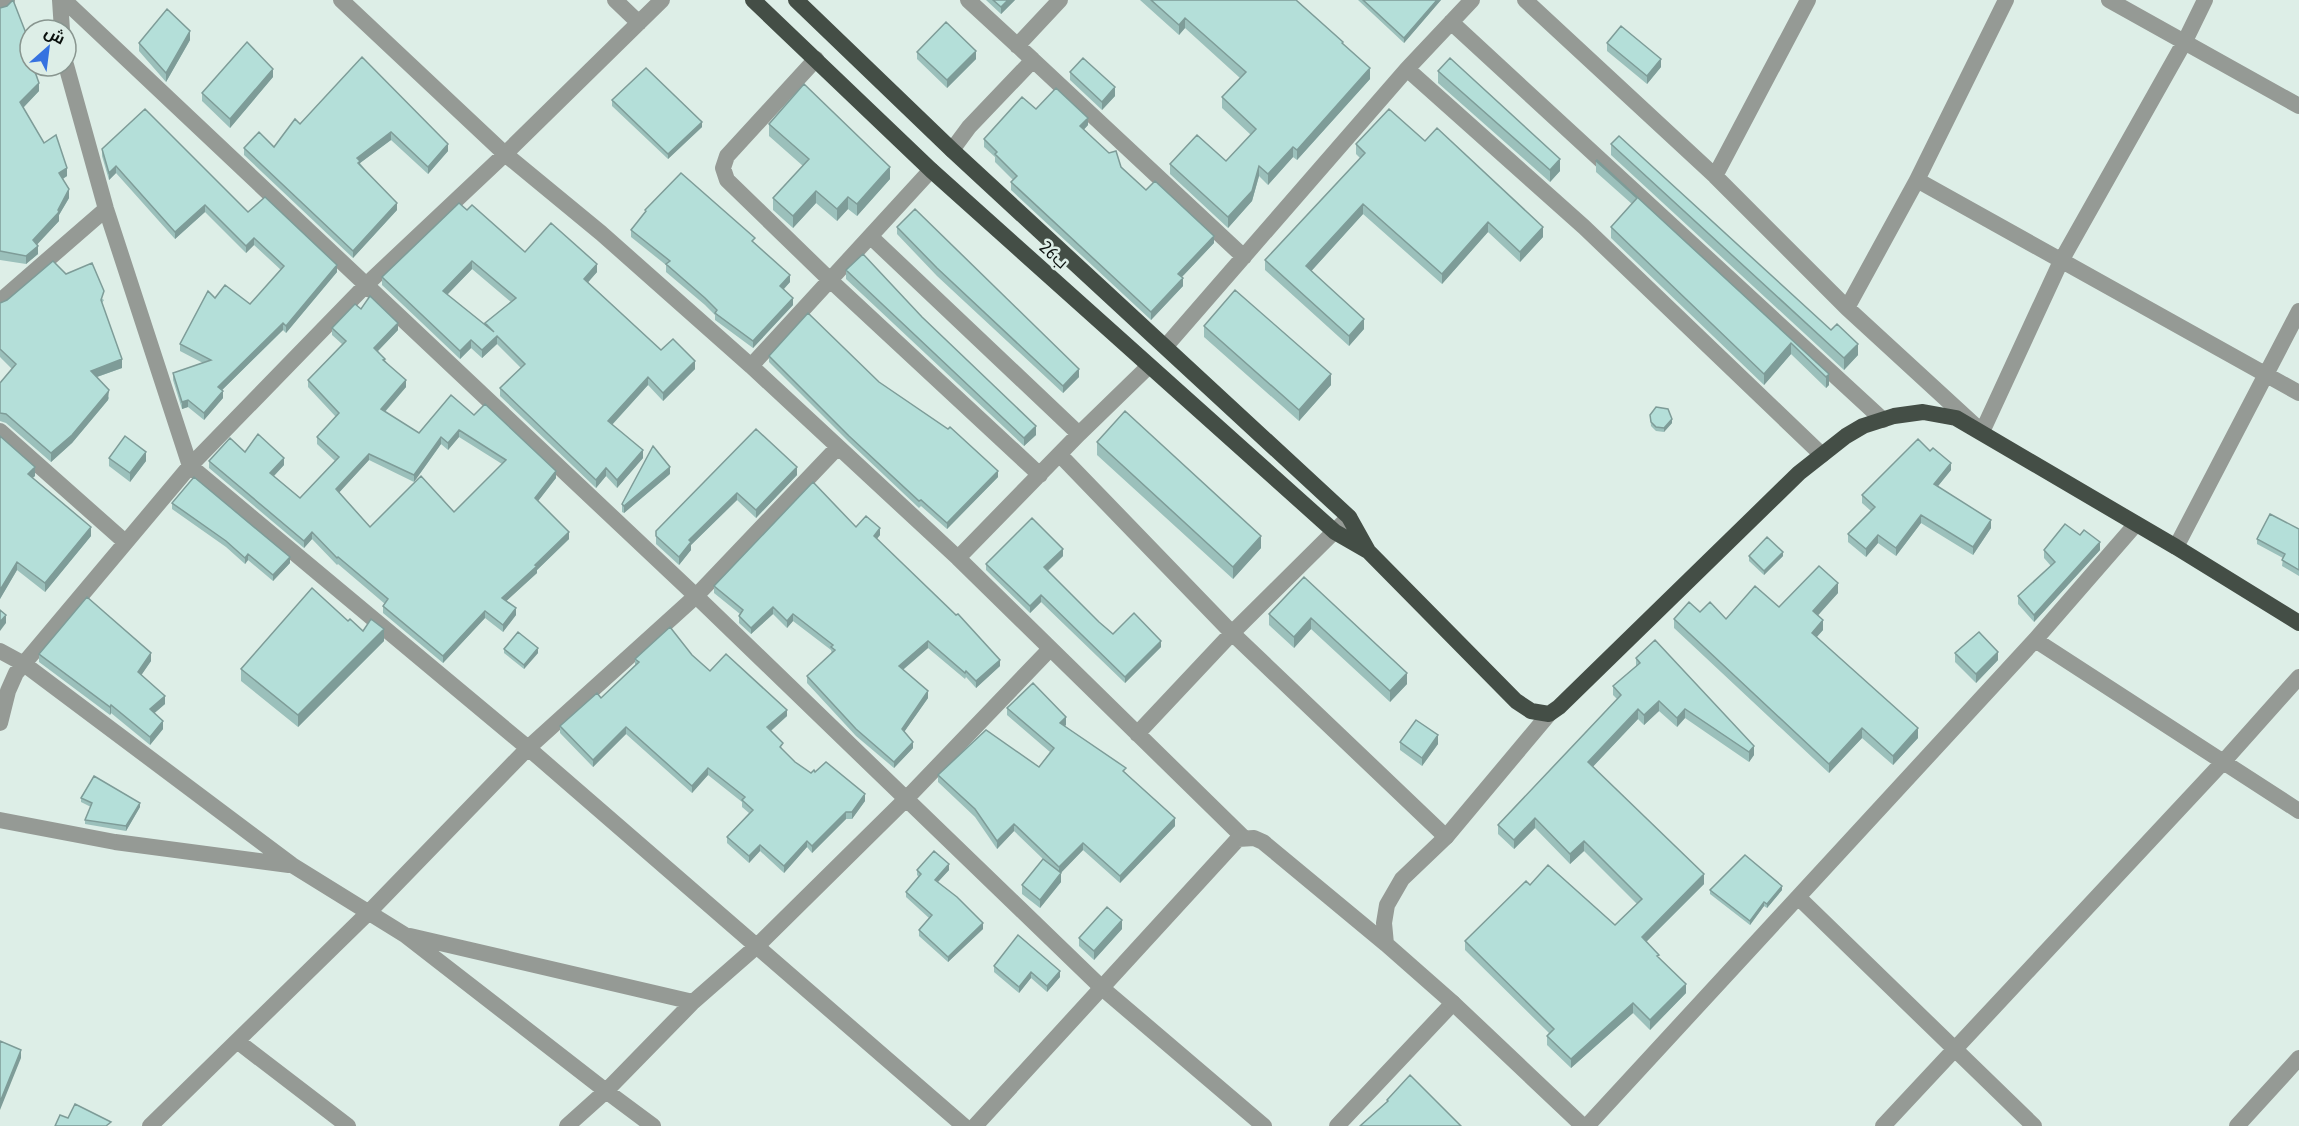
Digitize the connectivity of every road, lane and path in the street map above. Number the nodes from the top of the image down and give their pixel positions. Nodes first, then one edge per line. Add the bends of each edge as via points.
1 (7, 0) edge
2 (62, 0) edge
3 (341, 0) edge
4 (615, 0) edge
5 (662, 0) edge
6 (753, 0) edge
7 (796, 0) edge
8 (968, 0) edge
9 (1060, 0) edge
10 (1472, 0) edge
11 (1525, 0) edge
12 (1549, 0) edge
13 (1808, 0) edge
14 (2006, 0) edge
15 (2109, 0) edge
16 (2205, 0) edge
17 (0, 7) edge
18 (1541, 16) junction
19 (62, 18) edge
20 (1451, 22) junction
21 (639, 23) junction
22 (2185, 41) junction
23 (1017, 46) junction
24 (816, 59) junction
25 (1033, 60) junction
26 (1407, 69) junction
27 (70, 78) edge
28 (2299, 106) edge
29 (952, 150) junction
30 (505, 154) junction
31 (931, 170) junction
32 (1715, 176) junction
33 (1917, 180) junction
34 (106, 209) junction
35 (871, 237) junction
36 (1244, 257) junction
37 (2061, 261) junction
38 (830, 280) junction
39 (367, 284) junction
40 (0, 301) edge
41 (1847, 308) junction
42 (2299, 311) edge
43 (1166, 346) junction
44 (751, 366) junction
45 (1149, 366) junction
46 (2265, 375) junction
47 (2299, 393) edge
48 (1882, 420) junction
49 (0, 431) edge
50 (1982, 432) junction
51 (1079, 434) junction
52 (838, 447) junction
53 (1060, 455) junction
54 (1822, 455) junction
55 (190, 466) junction
56 (1040, 475) junction
57 (1349, 517) junction
58 (2136, 524) junction
59 (1335, 532) junction
60 (124, 541) junction
61 (2176, 547) junction
62 (1368, 551) junction
63 (957, 558) junction
64 (696, 596) junction
65 (2299, 623) edge
66 (1232, 633) junction
67 (2035, 640) junction
68 (1050, 649) junction
69 (0, 651) edge
70 (24, 664) junction
71 (2299, 677) edge
72 (1549, 714) junction
73 (0, 723) edge
74 (1137, 734) junction
75 (528, 748) junction
76 (2224, 760) junction
77 (906, 799) junction
78 (2299, 811) edge
79 (0, 820) edge
80 (1446, 837) junction
81 (1244, 838) junction
82 (292, 865) junction
83 (1798, 897) junction
84 (369, 912) junction
85 (405, 935) junction
86 (1386, 944) junction
87 (757, 946) junction
88 (1102, 988) junction
89 (693, 1002) junction
90 (1453, 1003) junction
91 (237, 1041) junction
92 (1954, 1049) junction
93 (2299, 1058) edge
94 (606, 1091) junction
95 (150, 1126) edge
96 (348, 1126) edge
97 (567, 1126) edge
98 (653, 1126) edge
99 (964, 1126) edge
100 (975, 1126) edge
101 (1264, 1126) edge
102 (1337, 1126) edge
103 (1585, 1126) edge
104 (1883, 1126) edge
105 (2034, 1126) edge
106 (2237, 1126) edge

1 - 17 street
2 - 19 street
2 - 39 street
3 - 30 street
4 - 21 street
5 - 21 street
6 - 24 highway, 26ب
7 - 29 highway, 26ب
8 - 23 street
9 - 23 street
10 - 20 street
11 - 18 street
12 - 18 street
13 - 32 street
14 - 33 street
15 - 22 street
16 - 22 street
18 - 32 street
20 - 26 street
20 - 48 street
21 - 30 street
22 - 28 street
22 - 37 street
23 - 25 street
24 - 31 highway, 26ب
24 - 38 street via 727,156 723,168 727,180
25 - 29 street
25 - 36 street
26 - 36 street
26 - 54 street via 1584,227
27 - 34 street
29 - 43 highway, 26ب
30 - 39 street
30 - 44 street
31 - 35 street
31 - 45 highway, 26ب
32 - 41 street
33 - 37 street
33 - 41 street
34 - 40 street
34 - 55 street
35 - 38 street
35 - 51 street
36 - 43 street
37 - 46 street
37 - 50 street
38 - 44 street
38 - 56 street
39 - 55 street
39 - 64 street
41 - 50 street
42 - 46 street
43 - 57 highway, 26ب
44 - 52 street
45 - 51 street
45 - 59 highway, 26ب
46 - 47 street
46 - 61 street
48 - 50 highway via 1923,412 1956,418
48 - 54 highway via 1863,426
49 - 60 street
50 - 58 highway
51 - 53 street
52 - 63 street
52 - 64 street
53 - 56 street
53 - 66 street
54 - 72 highway
55 - 60 street
55 - 75 street
56 - 63 street
57 - 59 street
57 - 62 highway, 26ب
58 - 61 highway
58 - 67 street
59 - 62 highway, 26ب
59 - 66 street
60 - 70 street
61 - 65 highway
62 - 72 highway via 1516,701 1531,711
63 - 68 street
64 - 75 street
64 - 77 street
66 - 74 street
66 - 80 street
67 - 76 street
67 - 83 street
68 - 74 street
68 - 77 street
69 - 70 street
70 - 73 street via 16,673
70 - 82 street
71 - 76 street
72 - 80 street
74 - 81 street
75 - 84 street
75 - 87 street
76 - 78 street
76 - 92 street
77 - 87 street
77 - 88 street
79 - 82 street via 115,842
80 - 86 street via 1402,879 1387,905
81 - 86 street via 1263,842
81 - 88 street via 1233,843
82 - 84 street
83 - 92 street
83 - 103 street
84 - 85 street
84 - 91 street
85 - 89 street
85 - 94 street
86 - 90 street
87 - 89 street
87 - 99 street
88 - 100 street
88 - 101 street
89 - 94 street
90 - 102 street
90 - 103 street
91 - 95 street
91 - 96 street
92 - 104 street
92 - 105 street
93 - 106 street
94 - 97 street
94 - 98 street

